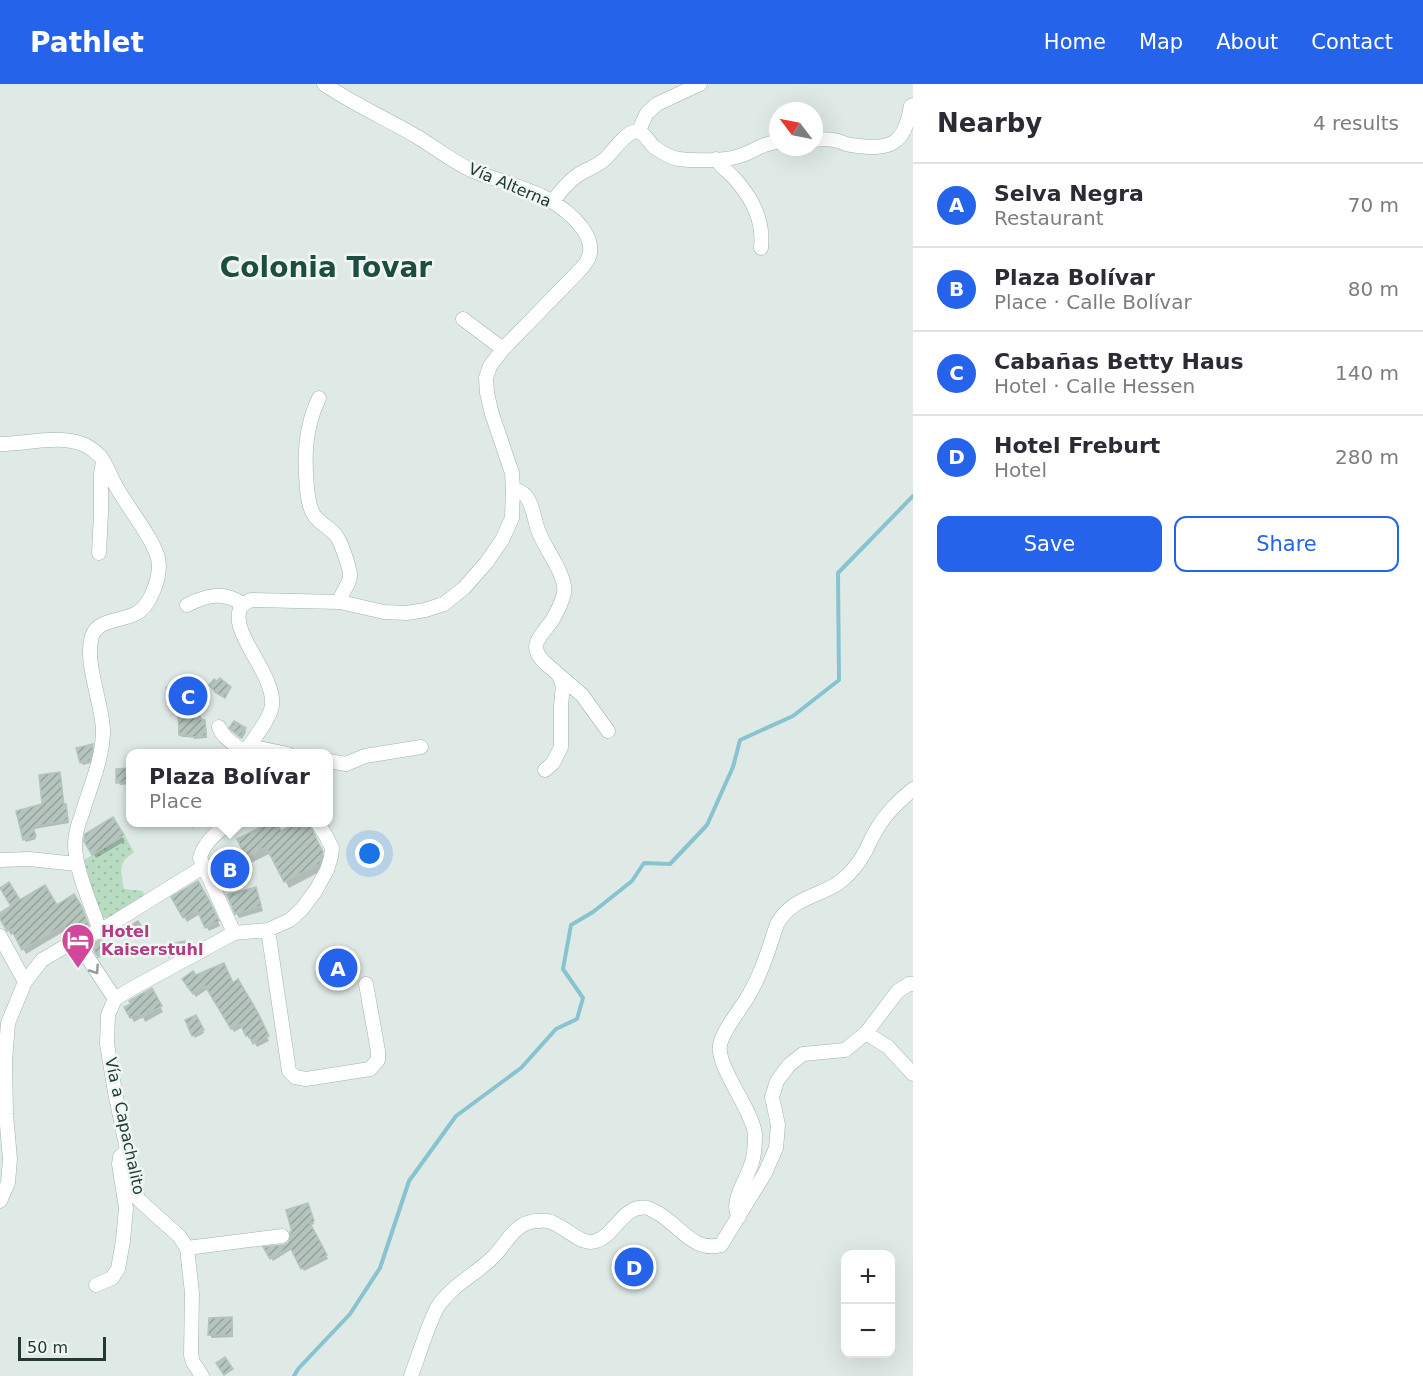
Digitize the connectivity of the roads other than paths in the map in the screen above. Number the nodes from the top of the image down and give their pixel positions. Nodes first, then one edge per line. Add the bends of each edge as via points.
1 (324, 84) edge
2 (700, 84) edge
3 (913, 105) edge
4 (638, 132) junction
5 (823, 140) edge
6 (769, 143) edge
7 (716, 159) junction
8 (553, 201) junction
9 (761, 248) dead end
10 (463, 319) dead end
11 (503, 349) junction
12 (319, 398) dead end
13 (0, 444) edge
14 (103, 460) junction
15 (513, 489) junction
16 (99, 553) dead end
17 (340, 602) junction
18 (243, 604) junction
19 (187, 605) dead end
20 (560, 678) junction
21 (219, 727) dead end
22 (608, 731) dead end
23 (421, 747) dead end
24 (245, 749) edge
25 (249, 749) edge
26 (333, 762) edge
27 (545, 771) dead end
28 (913, 789) edge
29 (224, 827) edge
30 (320, 827) edge
31 (0, 861) edge
32 (77, 864) junction
33 (203, 867) junction
34 (268, 930) junction
35 (100, 931) junction
36 (234, 933) junction
37 (0, 936) edge
38 (76, 940) junction
39 (26, 982) junction
40 (366, 984) dead end
41 (913, 984) edge
42 (115, 999) junction
43 (866, 1033) junction
44 (913, 1074) edge
45 (127, 1150) junction
46 (0, 1201) edge
47 (739, 1217) junction
48 (282, 1236) dead end
49 (187, 1248) junction
50 (96, 1285) dead end
51 (202, 1376) edge
52 (411, 1376) edge

1 - 8 street, Vía Alterna via 470,169
2 - 4 street via 657,104 647,113
3 - 5 street via 899,139 888,145
4 - 7 street via 673,157
4 - 8 street via 628,135 593,169 565,185
6 - 7 street via 742,156
7 - 9 street via 735,178 755,208 761,225
8 - 11 street, Vía Alterna via 587,236 591,250 588,261
10 - 11 street
11 - 15 street, Vía Alterna via 490,366 486,393 512,473
12 - 17 street via 307,435 309,505 315,517 337,536 350,572
13 - 14 street via 59,440 79,443
14 - 16 street
14 - 32 street via 124,501 152,542 159,570 151,595 136,614 102,624 92,636 90,662 103,734 76,836
15 - 17 street, Vía Alterna via 512,518 502,540 464,588 444,604 407,613
15 - 20 street via 526,495 538,531 562,578 564,592 560,604 536,647 538,657
17 - 18 street, Vía Alterna via 251,600
18 - 19 street via 221,596
18 - 25 street via 241,626 272,694 272,708
20 - 22 street via 582,695
20 - 27 street via 561,747
21 - 24 street via 225,737
23 - 26 street via 365,756 346,764
28 - 47 street via 884,818 849,873 836,885 792,906 781,917 751,991 726,1029 719,1047 723,1063 754,1131 752,1162 736,1203
29 - 33 street via 202,850
30 - 34 street via 332,848 327,870 302,909 290,920
31 - 32 street via 29,859
32 - 35 street
33 - 35 street
33 - 36 street
34 - 36 street
34 - 40 street via 289,1071 295,1077 306,1079 370,1069 378,1060
35 - 38 street
36 - 42 street
37 - 39 street
38 - 39 street via 42,960
38 -> 42 street
39 - 46 street via 8,1023 5,1062 10,1159 8,1183
41 - 43 street via 898,991
42 - 45 street, Vía a Capachalito via 108,1015 107,1044
43 - 44 street via 888,1047
43 - 47 street via 845,1050 803,1054 777,1081 772,1097 778,1125 776,1148
45 - 49 street, Vía a Capachalito via 139,1200
45 - 50 street via 119,1164 126,1208 118,1269 112,1278
47 - 52 street via 721,1245 714,1247 701,1246 689,1239 648,1208 626,1214 596,1241 588,1242 549,1221 523,1224 478,1271 452,1288 438,1306
48 - 49 street
49 - 51 street via 192,1293 191,1355

